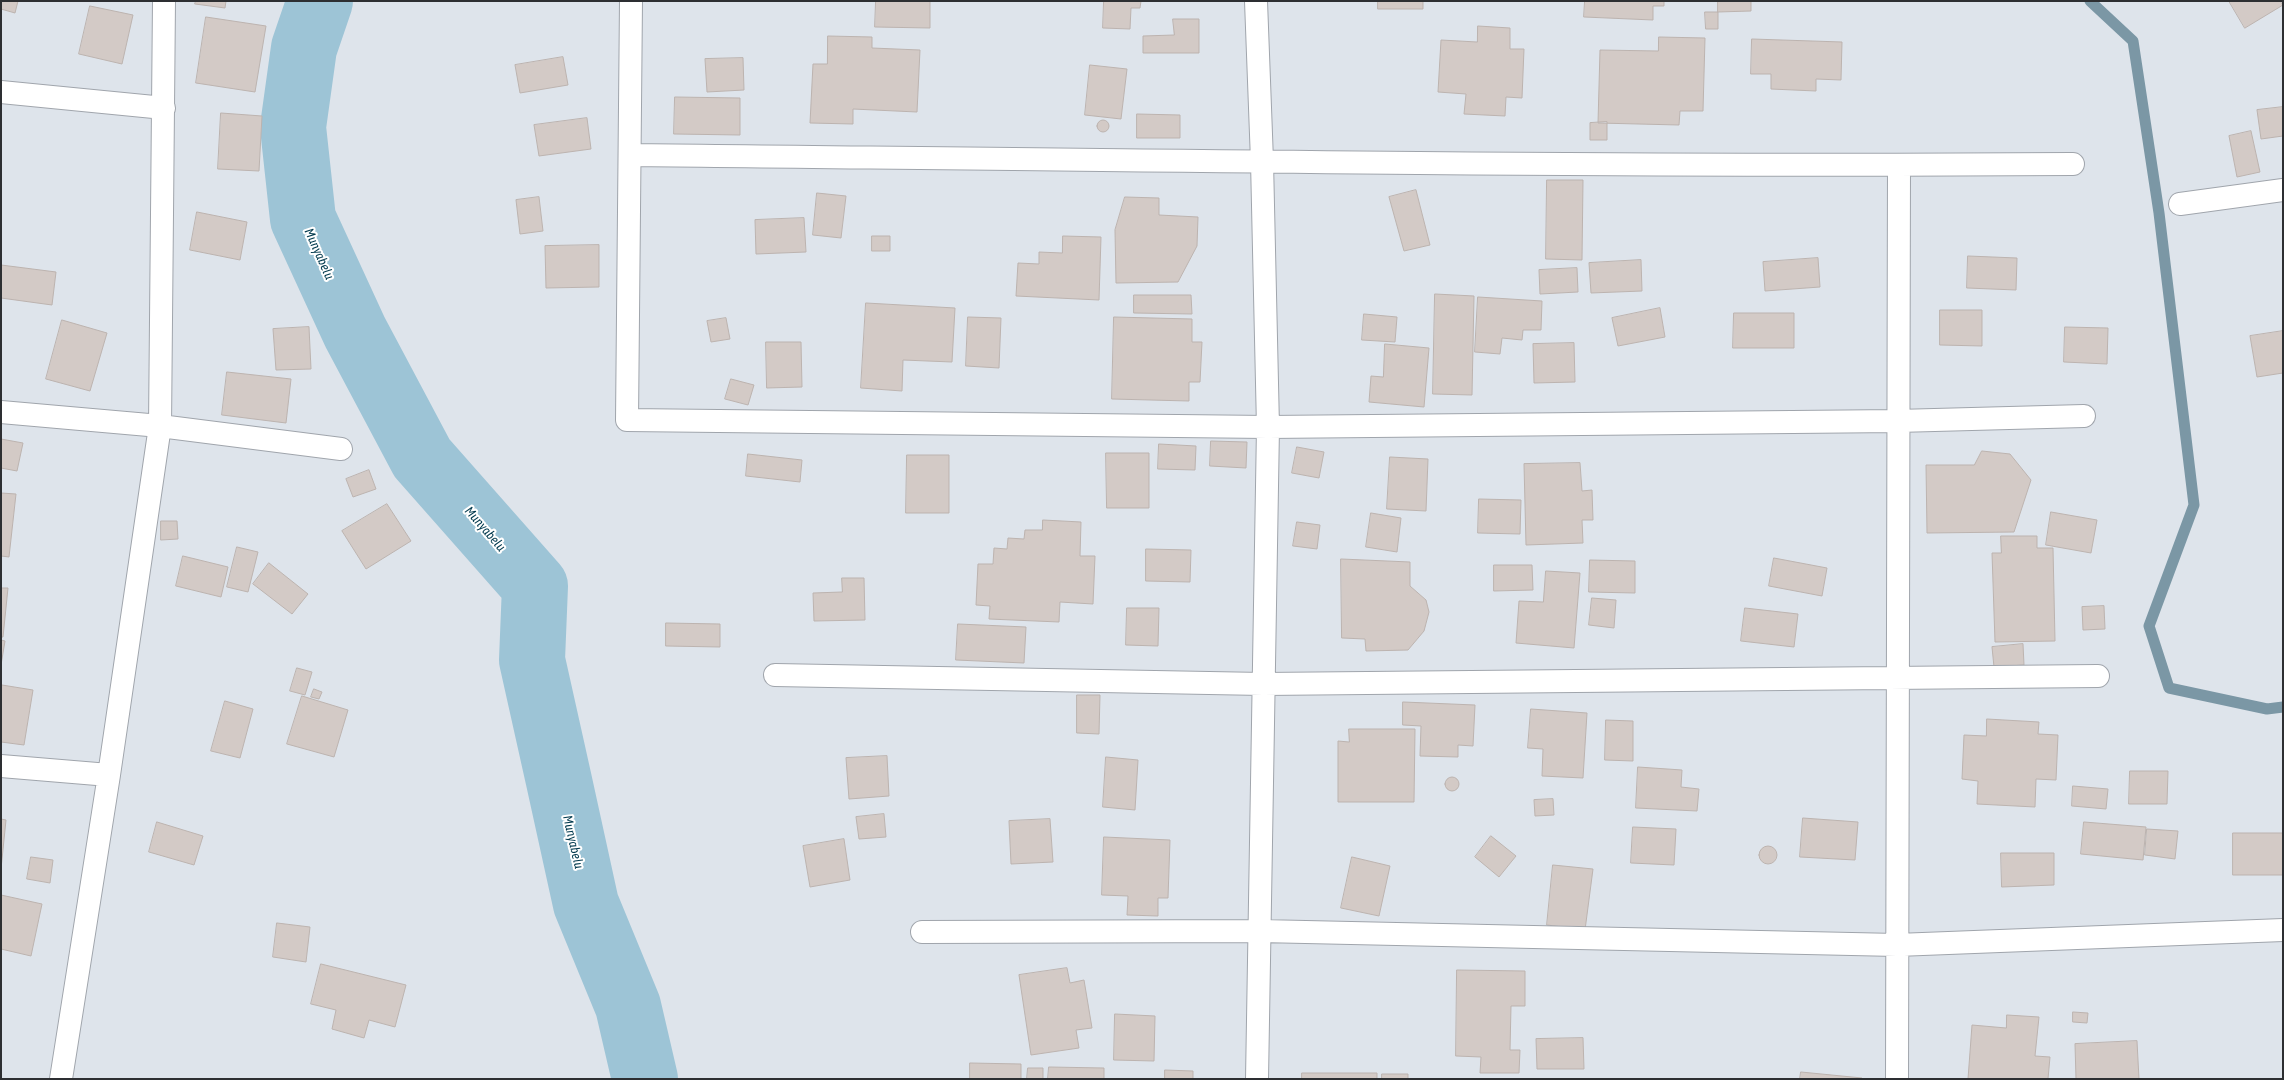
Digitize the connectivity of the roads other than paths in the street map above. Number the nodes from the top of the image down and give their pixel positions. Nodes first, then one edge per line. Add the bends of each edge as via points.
1 (164, 1) edge
2 (632, 1) edge
3 (1256, 1) edge
4 (1, 92) edge
5 (164, 108) junction
6 (630, 155) junction
7 (1262, 161) junction
8 (2073, 164) dead end
9 (1899, 165) junction
10 (2283, 190) edge
11 (2180, 204) dead end
12 (1, 412) edge
13 (2084, 416) dead end
14 (1897, 421) junction
15 (160, 426) junction
16 (1268, 427) junction
17 (341, 449) dead end
18 (775, 675) dead end
19 (2098, 676) dead end
20 (1897, 678) junction
21 (1263, 684) junction
22 (1, 766) edge
23 (109, 775) junction
24 (2283, 930) edge
25 (1260, 931) junction
26 (922, 932) dead end
27 (1897, 945) junction
28 (61, 1079) edge
29 (1257, 1079) edge
30 (1897, 1079) edge

1 - 5 street
2 - 6 street
3 - 7 street
4 - 5 street
5 - 15 street
6 - 7 street
6 - 16 street via 628,420
7 - 9 street
7 - 16 street
8 - 9 street
9 - 14 street
10 - 11 street
12 - 15 street
13 - 14 street
14 - 16 street
14 - 20 street
15 - 17 street
15 - 23 street
16 - 21 street
18 - 21 street
19 - 20 street
20 - 21 street
20 - 27 street
21 - 25 street
22 - 23 street
23 - 28 street
24 - 27 street
25 - 26 street
25 - 27 street
25 - 29 street
27 - 30 street

